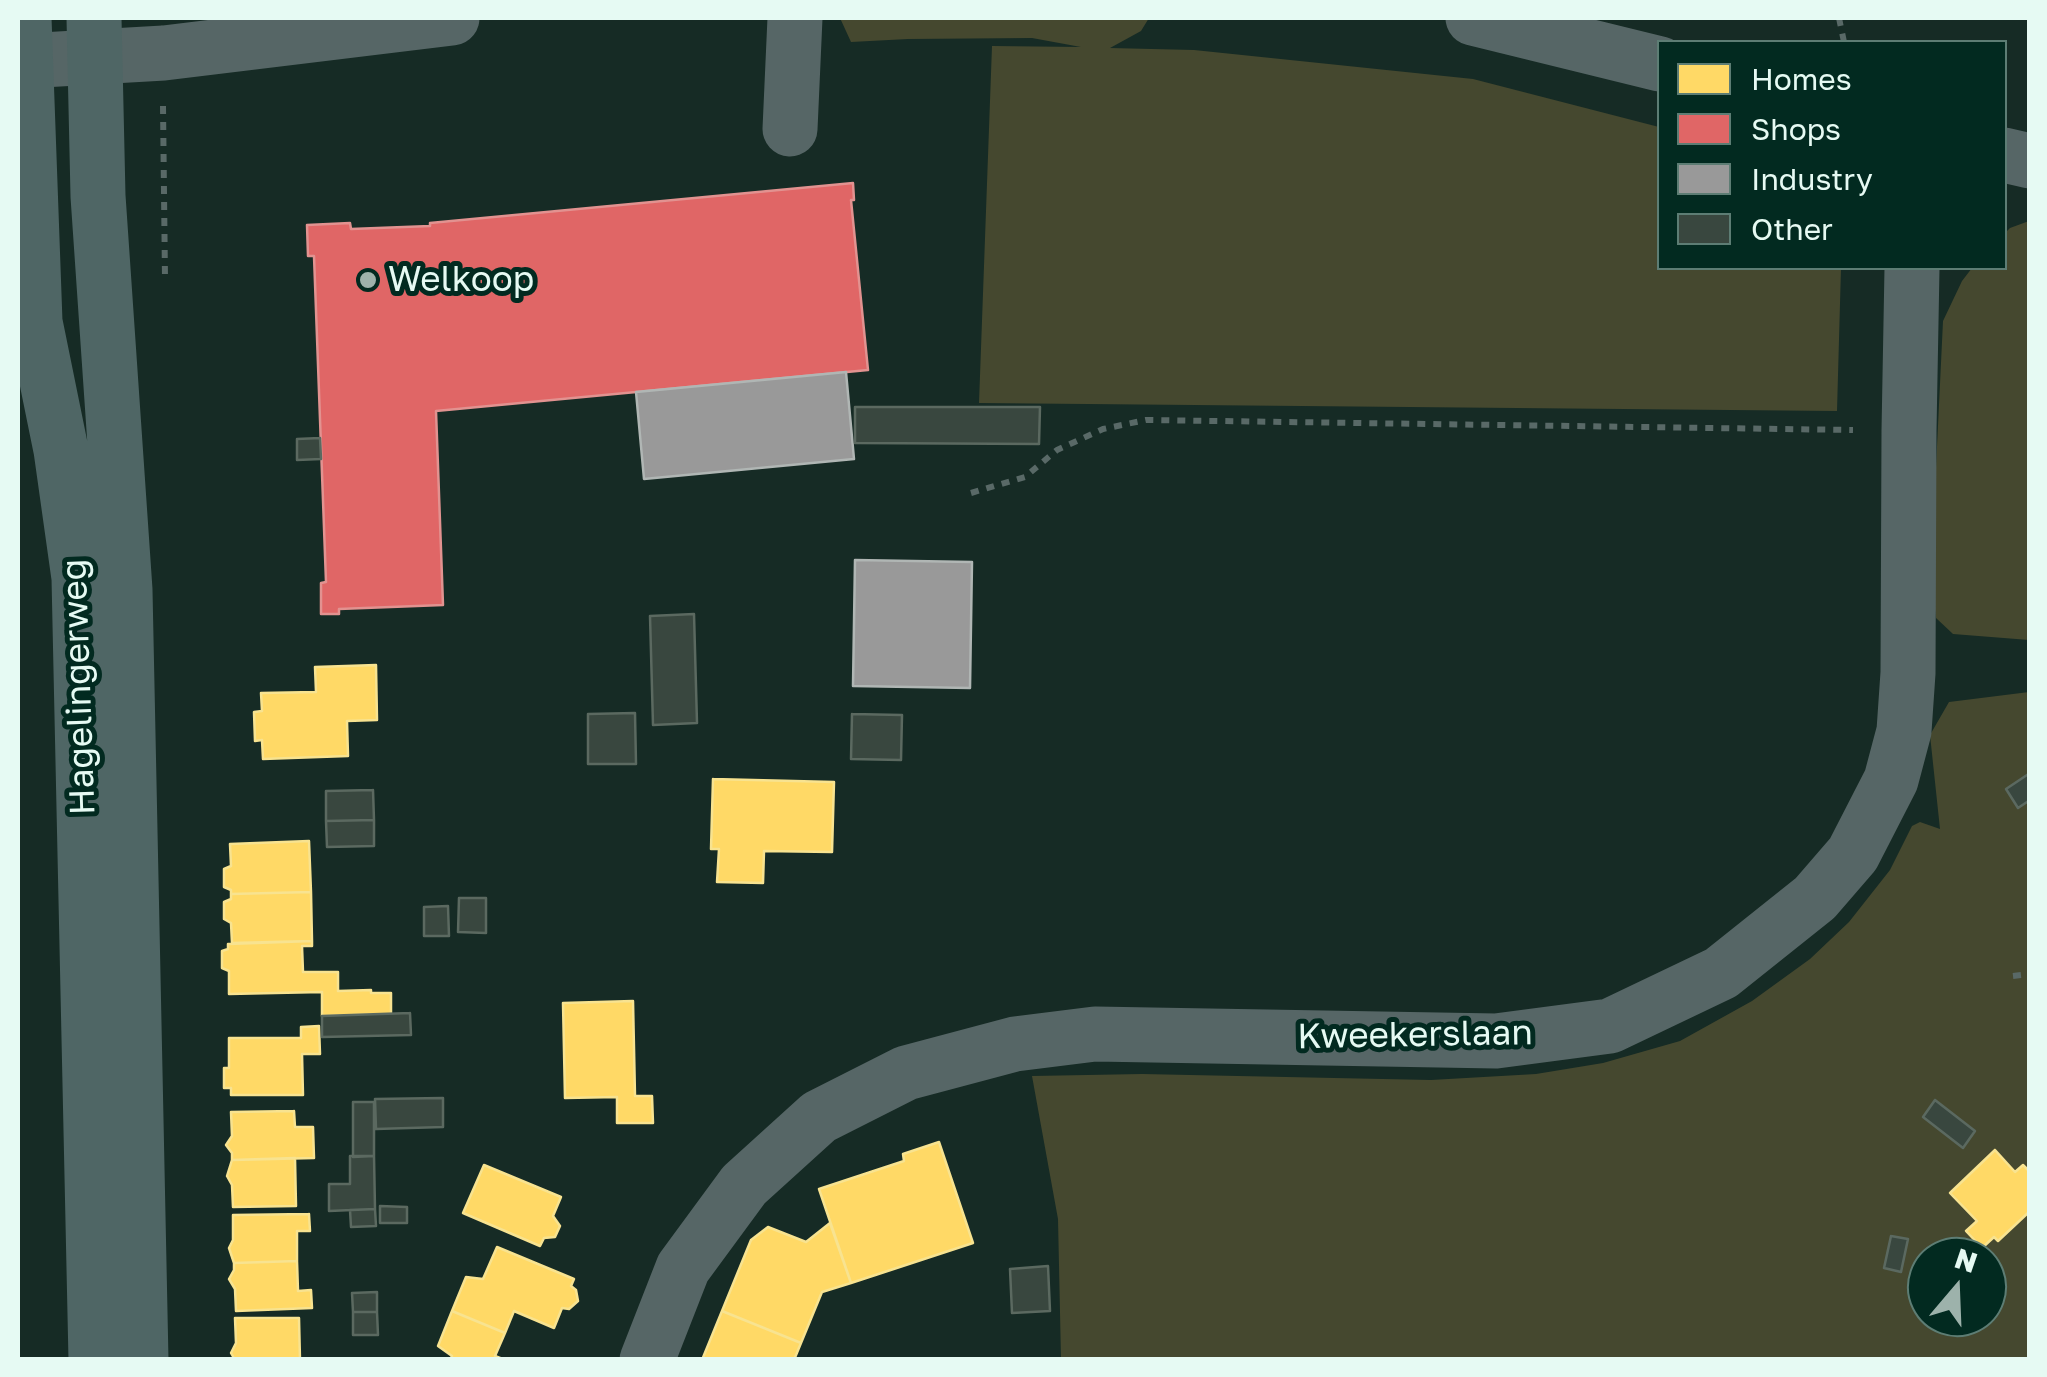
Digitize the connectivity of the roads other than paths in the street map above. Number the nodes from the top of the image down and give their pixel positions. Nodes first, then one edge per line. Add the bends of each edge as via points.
1 (452, 18) edge
2 (795, 18) edge
3 (1474, 18) edge
4 (94, 37) edge
5 (24, 39) edge
6 (1657, 63) edge
7 (790, 129) dead end
8 (1912, 270) edge
9 (96, 1360) edge
10 (141, 1360) edge
11 (646, 1360) edge

1 - 4 street via 164,54
2 - 7 street
3 - 6 street
4 - 5 street
4 - 10 main road, Hagelingerweg via 124,590
5 - 9 main road, Hagelingerweg via 35,322 79,578
8 - 11 street, Kweekerslaan via 1904,730 1891,780 1853,854 1815,898 1720,973 1610,1026 1496,1041 1096,1034 1015,1044 906,1072 819,1116 744,1184 684,1268

